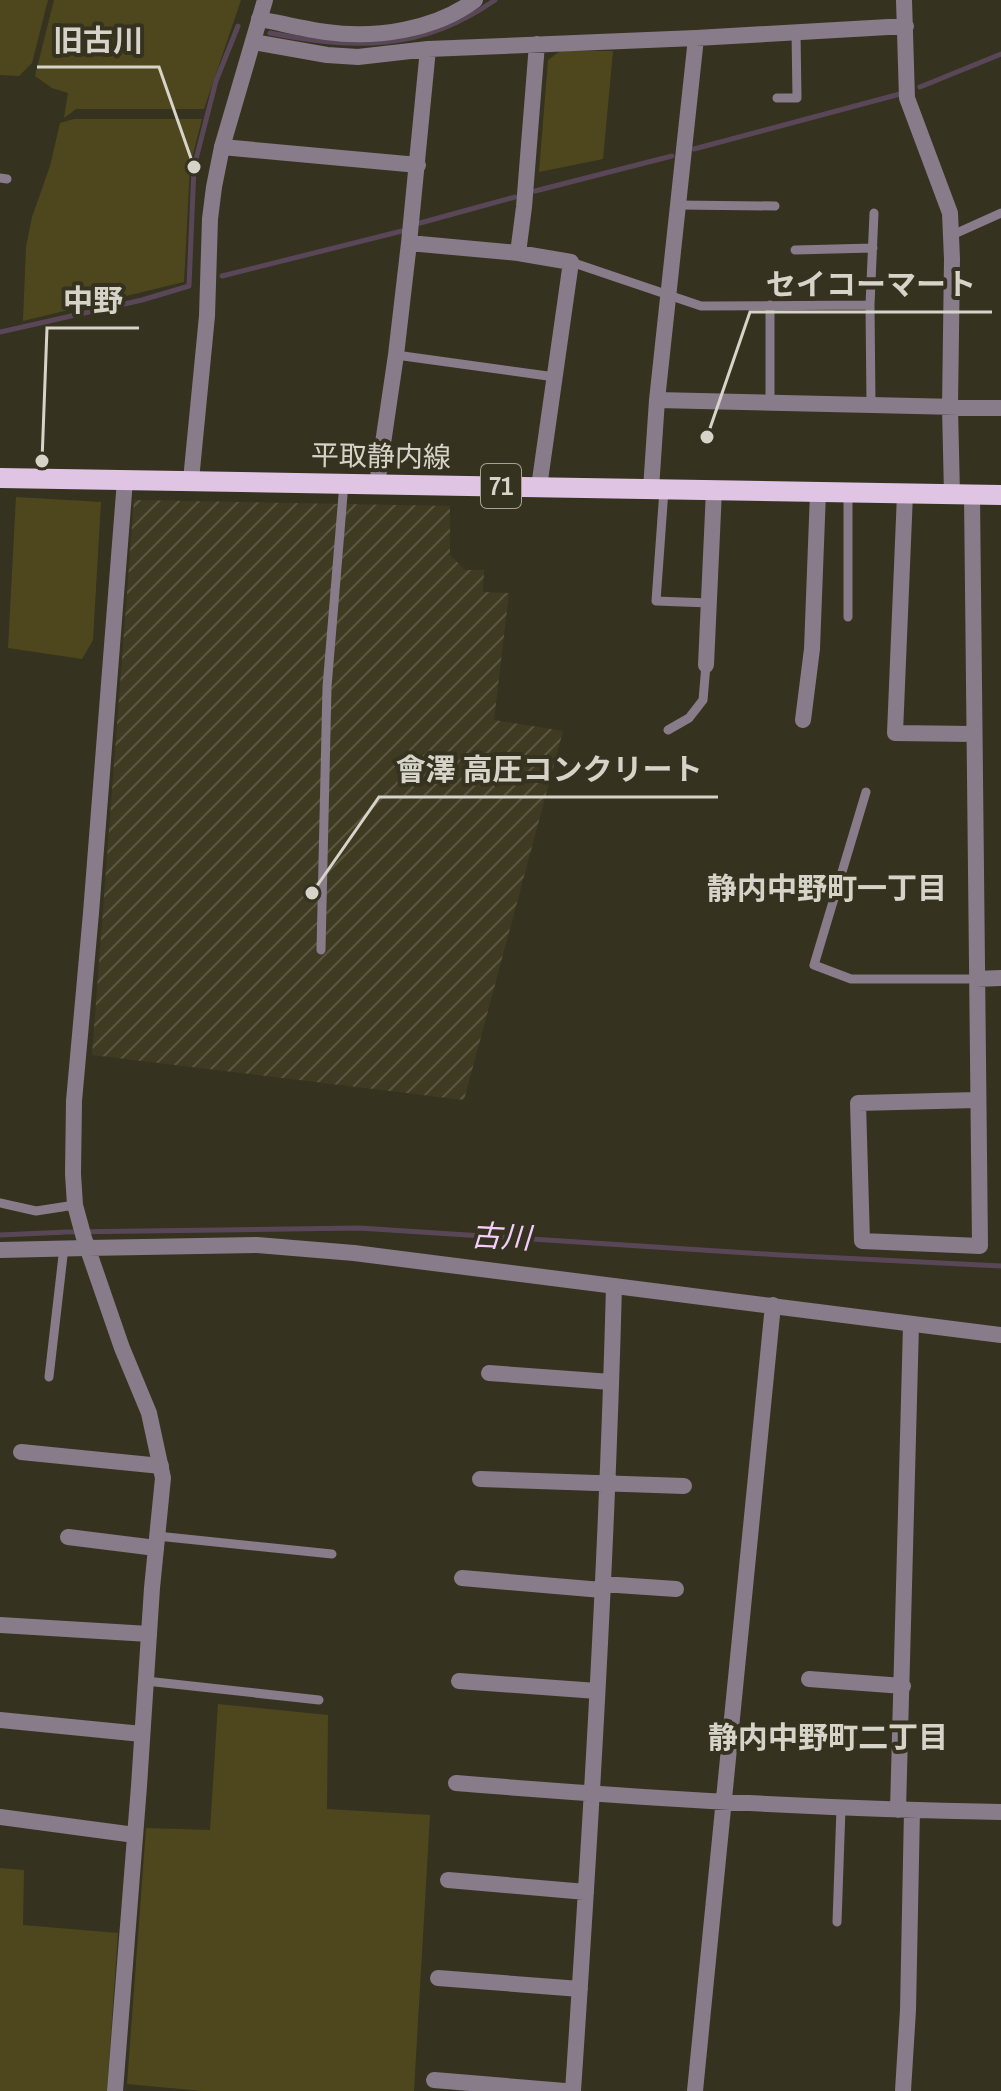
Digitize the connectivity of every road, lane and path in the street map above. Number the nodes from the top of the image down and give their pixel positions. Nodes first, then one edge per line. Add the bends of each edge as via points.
1 (265, 0) edge
2 (475, 0) edge
3 (904, 0) edge
4 (259, 19) junction
5 (906, 26) junction
6 (796, 32) junction
7 (696, 38) junction
8 (253, 42) junction
9 (537, 44) junction
10 (428, 49) junction
11 (777, 98) dead end
12 (222, 147) junction
13 (418, 165) junction
14 (678, 205) junction
15 (775, 206) dead end
16 (874, 213) dead end
17 (1001, 213) edge
18 (950, 236) junction
19 (409, 243) junction
20 (873, 248) junction
21 (795, 250) dead end
22 (518, 253) junction
23 (571, 262) junction
24 (668, 294) junction
25 (770, 305) junction
26 (870, 305) junction
27 (396, 355) junction
28 (555, 377) junction
29 (657, 400) junction
30 (770, 402) junction
31 (871, 404) junction
32 (950, 407) junction
33 (1001, 408) edge
34 (0, 478) edge
35 (125, 480) junction
36 (191, 480) junction
37 (344, 483) junction
38 (377, 484) junction
39 (539, 487) junction
40 (657, 489) junction
41 (714, 490) junction
42 (818, 492) junction
43 (848, 493) junction
44 (905, 494) junction
45 (962, 495) junction
46 (1001, 495) edge
47 (709, 603) junction
48 (848, 617) dead end
49 (706, 665) joint
50 (803, 720) dead end
51 (668, 730) dead end
52 (973, 734) junction
53 (866, 792) dead end
54 (321, 950) dead end
55 (1001, 978) edge
56 (976, 979) junction
57 (977, 1100) junction
58 (0, 1203) edge
59 (75, 1205) junction
60 (64, 1247) junction
61 (87, 1248) junction
62 (0, 1250) edge
63 (614, 1286) junction
64 (773, 1305) junction
65 (911, 1325) junction
66 (1001, 1335) edge
67 (489, 1373) dead end
68 (49, 1377) dead end
69 (611, 1382) junction
70 (21, 1452) dead end
71 (161, 1466) junction
72 (480, 1479) dead end
73 (607, 1484) junction
74 (684, 1486) dead end
75 (68, 1537) dead end
76 (156, 1542) junction
77 (332, 1554) dead end
78 (462, 1578) dead end
79 (602, 1587) junction
80 (676, 1589) dead end
81 (0, 1625) edge
82 (149, 1634) junction
83 (809, 1679) dead end
84 (146, 1681) junction
85 (459, 1681) dead end
86 (903, 1686) junction
87 (597, 1691) junction
88 (319, 1700) dead end
89 (0, 1720) edge
90 (142, 1734) junction
91 (456, 1783) dead end
92 (592, 1794) junction
93 (723, 1802) junction
94 (841, 1808) junction
95 (905, 1810) junction
96 (1001, 1812) edge
97 (0, 1817) edge
98 (135, 1835) junction
99 (448, 1880) dead end
100 (586, 1892) junction
101 (837, 1922) dead end
102 (438, 1978) dead end
103 (580, 1989) junction
104 (434, 2080) dead end
105 (115, 2091) edge
106 (565, 2091) edge
107 (573, 2091) edge
108 (695, 2091) edge
109 (903, 2091) edge

1 - 4 street
2 - 4 street via 423,25 387,32 328,32
3 - 5 street
4 - 8 street
5 - 6 street
5 - 18 street via 907,98 950,213
6 - 7 street
6 - 11 lane via 797,98
7 - 9 street
7 - 14 street
8 - 10 street via 358,57
8 - 12 street
9 - 10 street
9 - 22 street
10 - 13 street
12 - 13 street
12 - 36 street via 210,219 207,316
13 - 19 street
14 - 15 lane
14 - 24 street
16 - 20 lane
17 - 18 lane
18 - 32 street
19 - 22 street
19 - 27 street
20 - 21 lane
20 - 26 lane
22 - 23 street
23 - 24 lane
23 - 28 street
24 - 25 lane via 701,306
24 - 29 street
25 - 26 lane
25 - 30 lane
26 - 31 lane
27 - 28 lane
27 - 38 street
28 - 39 street
29 - 30 street
29 - 40 street
30 - 31 street
31 - 32 street
32 - 33 street
32 - 45 street
34 - 35 main road, 平取静内線 / 71
35 - 36 main road, 平取静内線 / 71
35 - 59 street via 74,1101
36 - 37 main road, 平取静内線 / 71
37 - 38 main road, 平取静内線 / 71
37 - 54 lane via 327,687
38 - 39 main road, 平取静内線 / 71
39 - 40 main road, 平取静内線 / 71
40 - 41 main road, 平取静内線 / 71
40 - 47 lane via 656,601
41 - 42 main road, 平取静内線 / 71
41 - 47 street
42 - 43 main road, 平取静内線 / 71
42 - 50 street via 812,649
43 - 44 main road, 平取静内線 / 71
43 - 48 lane
44 - 45 main road, 平取静内線 / 71
44 - 52 street via 895,733
45 - 46 main road, 平取静内線 / 71
45 - 52 street
47 - 49 street
49 - 51 lane via 703,700 689,718
52 - 56 street
53 - 56 lane via 814,965 851,979
55 - 56 street
56 - 57 street
57 - 57 street via 858,1103 862,1241 980,1246
58 - 59 lane via 36,1211
59 - 61 street
60 - 61 street
60 - 62 street
60 - 68 lane
61 - 63 street via 257,1245
61 - 71 street via 149,1413
63 - 64 street
63 - 69 street
64 - 65 street
64 - 93 street
65 - 66 street
65 - 86 street
67 - 69 street
69 - 73 street
70 - 71 street
71 - 76 street
72 - 73 street
73 - 74 street
73 - 79 street
75 - 76 street
76 - 77 lane
76 - 82 street
78 - 79 street
79 - 80 street
79 - 87 street
81 - 82 street
82 - 84 street
83 - 86 street
84 - 88 lane
84 - 90 street
85 - 87 street
86 - 95 street
87 - 92 street
89 - 90 street
90 - 98 street
91 - 92 street
92 - 93 street
92 - 100 street
93 - 94 street
93 - 108 street
94 - 95 street
94 - 101 lane
95 - 96 street
95 - 109 street via 908,2010
97 - 98 street
98 - 105 street
99 - 100 street
100 - 103 street
102 - 103 street
103 - 107 street
104 - 106 street

